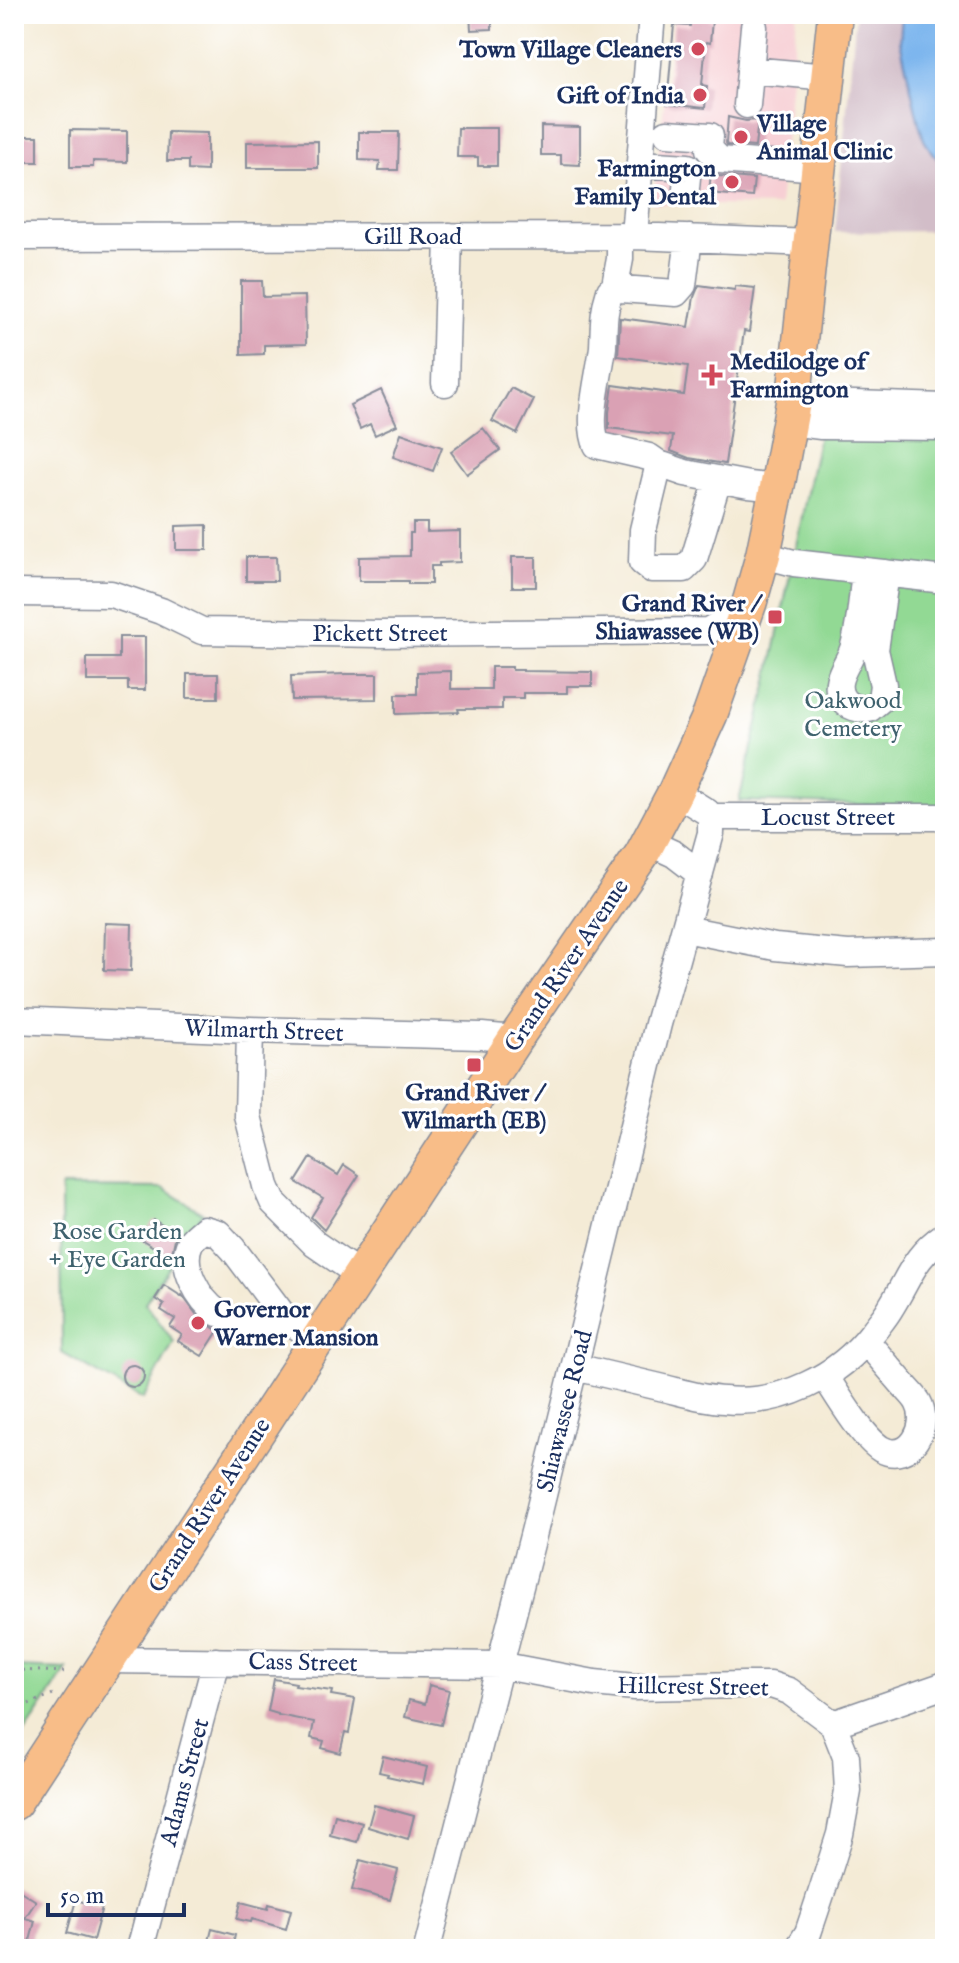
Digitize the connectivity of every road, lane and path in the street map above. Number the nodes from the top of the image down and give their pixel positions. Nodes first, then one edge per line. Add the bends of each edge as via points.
1 (652, 14) edge
2 (835, 14) edge
3 (754, 27) dead end
4 (750, 70) junction
5 (828, 77) junction
6 (747, 105) dead end
7 (667, 133) dead end
8 (640, 164) junction
9 (819, 168) junction
10 (686, 188) dead end
11 (449, 236) junction
12 (627, 236) junction
13 (14, 237) edge
14 (689, 238) junction
15 (812, 243) junction
16 (621, 289) junction
17 (445, 383) dead end
18 (945, 407) edge
19 (792, 410) junction
20 (945, 427) edge
21 (659, 464) junction
22 (718, 480) junction
23 (777, 488) junction
24 (763, 555) junction
25 (945, 580) edge
26 (14, 593) edge
27 (747, 607) junction
28 (675, 792) junction
29 (711, 817) junction
30 (945, 817) edge
31 (648, 842) junction
32 (700, 874) junction
33 (685, 929) junction
34 (945, 951) edge
35 (14, 1020) edge
36 (250, 1030) junction
37 (515, 1039) junction
38 (945, 1235) edge
39 (360, 1275) junction
40 (285, 1318) junction
41 (317, 1340) junction
42 (866, 1341) junction
43 (575, 1367) junction
44 (825, 1376) junction
45 (107, 1660) junction
46 (216, 1661) junction
47 (499, 1665) junction
48 (14, 1670) edge
49 (70, 1672) dead end
50 (945, 1685) edge
51 (57, 1692) dead end
52 (14, 1710) edge
53 (833, 1724) junction
54 (14, 1803) edge
55 (430, 1948) edge
56 (140, 1949) edge
57 (798, 1949) edge

1 - 8 street
2 - 5 main road, Grand River Avenue
3 - 4 street
4 - 5 street
4 - 6 street
5 - 9 main road, Grand River Avenue
7 - 9 street via 710,136 709,149 720,160
8 - 10 street via 688,167
8 - 12 street
9 - 15 main road, Grand River Avenue
11 - 12 street, Gill Road
11 - 13 street, Gill Road
11 - 17 street
12 - 14 street, Gill Road
12 - 16 street via 616,280
14 - 15 street, Gill Road
14 - 16 street via 683,285 676,293
15 - 19 main road, Grand River Avenue
16 - 21 street via 610,291 604,309 595,441
18 - 19 street via 827,403
19 - 20 street via 821,426
19 - 23 main road, Grand River Avenue
21 - 22 street
21 - 22 street via 643,530 642,562 651,569 684,569 694,559
22 - 23 street
23 - 24 main road, Grand River Avenue
24 - 25 street
24 - 27 main road, Grand River Avenue
26 - 27 street, Pickett Street via 111,594 202,631 708,631
27 - 28 main road, Grand River Avenue via 710,715
28 - 29 street
28 - 31 main road, Grand River Avenue
29 - 30 street, Locust Street
29 - 32 street, Shiawassee Road
31 - 32 street
31 - 37 main road, Grand River Avenue
32 - 33 street, Shiawassee Road
33 - 34 street via 775,947 848,954
33 - 43 street, Shiawassee Road
35 - 36 street, Wilmarth Street
36 - 37 street, Wilmarth Street
36 - 39 street via 248,1116 273,1202 315,1244
37 - 39 main road, Grand River Avenue
38 - 42 street via 910,1270
39 - 41 main road, Grand River Avenue
40 - 40 street via 245,1326 208,1306 186,1263 190,1242 204,1229 218,1233
40 - 41 street
41 - 45 main road, Grand River Avenue
42 - 44 street
42 - 44 street via 918,1402 923,1418 914,1443 903,1452 879,1447
43 - 44 street via 727,1401 794,1391
43 - 47 street, Shiawassee Road
45 - 46 street, Cass Street
45 - 54 main road, Grand River Avenue
46 - 47 street, Cass Street
46 - 56 street, Adams Street
47 - 53 street, Hillcrest Street via 635,1687 771,1685 805,1701
47 - 55 street, Shiawassee Road
48 - 49 path
50 - 53 street
51 - 52 path
53 - 57 street via 846,1757 848,1791 823,1888

